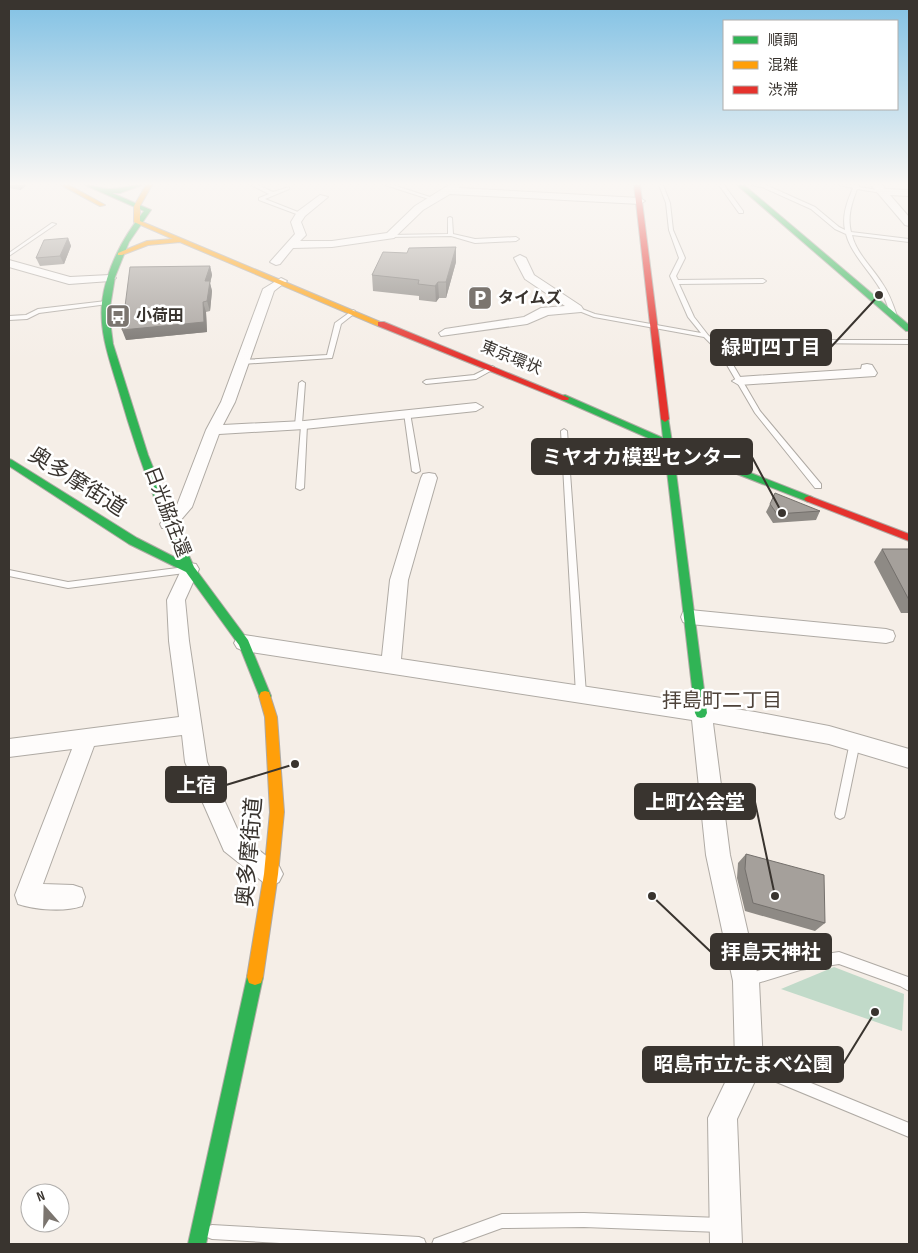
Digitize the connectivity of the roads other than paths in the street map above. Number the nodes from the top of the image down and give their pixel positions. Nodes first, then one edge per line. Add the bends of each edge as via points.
1 (26, 243) edge
2 (124, 243) edge
3 (146, 243) edge
4 (186, 243) edge
5 (336, 243) edge
6 (645, 243) edge
7 (676, 243) edge
8 (808, 243) edge
9 (852, 243) edge
10 (290, 245) joint
11 (120, 254) junction
12 (9, 255) edge
13 (520, 258) dead end
14 (276, 262) dead end
15 (9, 263) edge
16 (110, 278) junction
17 (281, 281) junction
18 (762, 281) dead end
19 (676, 282) junction
20 (106, 303) junction
21 (577, 309) junction
22 (353, 312) junction
23 (894, 316) junction
24 (9, 318) edge
25 (656, 328) junction
26 (909, 329) edge
27 (441, 331) joint
28 (706, 336) junction
29 (799, 342) dead end
30 (909, 342) edge
31 (470, 344) dead end
32 (242, 362) junction
33 (492, 368) junction
34 (867, 368) dead end
35 (740, 381) junction
36 (426, 382) dead end
37 (302, 383) dead end
38 (476, 407) dead end
39 (407, 413) junction
40 (649, 419) dead end
41 (301, 425) junction
42 (672, 429) junction
43 (213, 430) junction
44 (564, 431) dead end
45 (670, 444) junction
46 (10, 464) edge
47 (422, 474) joint
48 (792, 476) dead end
49 (300, 488) dead end
50 (822, 488) joint
51 (168, 524) junction
52 (909, 538) edge
53 (190, 569) junction
54 (9, 573) edge
55 (690, 617) junction
56 (886, 636) dead end
57 (244, 643) junction
58 (390, 666) junction
59 (580, 694) junction
60 (701, 713) junction
61 (191, 725) junction
62 (87, 738) junction
63 (855, 742) junction
64 (9, 748) edge
65 (909, 758) edge
66 (840, 814) dead end
67 (271, 874) junction
68 (72, 897) dead end
69 (746, 981) junction
70 (909, 985) edge
71 (749, 1064) junction
72 (909, 1130) edge
73 (726, 1235) edge
74 (198, 1238) edge
75 (419, 1244) edge
76 (439, 1244) edge

1 - 12 lane
2 - 11 main road, 日光脇往還
3 - 11 main road
4 - 17 main road, 東京環状
5 - 10 street
6 - 25 main road
7 - 19 lane via 682,258 673,276
8 - 23 main road
9 - 23 lane via 891,301
10 - 14 street
11 - 16 main road, 日光脇往還
13 - 21 street via 529,277
15 - 16 street via 69,281
16 - 20 main road, 日光脇往還
17 - 22 main road, 東京環状
17 - 32 street via 269,289
18 - 19 lane
19 - 28 lane via 691,318
20 - 24 lane
20 - 51 main road, 日光脇往還 via 106,332 115,370
21 - 25 lane
21 - 27 street via 545,311 527,320
22 - 32 lane via 338,323 330,357
22 - 33 main road, 東京環状
23 - 26 main road
25 - 28 lane
25 - 42 main road
27 - 31 main road, 東京環状
28 - 35 lane via 723,352
29 - 30 lane
32 - 43 street via 228,402
33 - 36 lane via 476,377
33 - 45 main road, 東京環状
34 - 35 street via 870,373
35 - 50 lane via 757,412
37 - 41 lane
38 - 39 street
39 - 41 street
39 - 47 lane
40 - 42 main road
41 - 43 street
41 - 49 lane
42 - 45 main road
43 - 51 street via 184,507
44 - 59 lane
45 - 52 main road, 東京環状
45 - 55 main road
46 - 53 main road, 奥多摩街道 via 132,541
47 - 58 street via 399,580
48 - 50 main road
51 - 53 main road, 日光脇往還
53 - 54 lane via 68,584
53 - 57 main road, 奥多摩街道
53 - 61 street, 日光脇往還 via 176,600
55 - 56 street
55 - 60 main road
57 - 58 street
57 - 67 main road, 奥多摩街道 via 271,717 277,812
58 - 59 street
59 - 60 street
60 - 63 street
60 - 69 street via 718,855
61 - 62 street
61 - 67 street, 日光脇往還 via 196,762 232,843
62 - 64 street
62 - 68 street via 27,894
63 - 65 street
63 - 66 lane
67 - 74 main road, 奥多摩街道 via 252,999
69 - 70 lane via 800,964 839,958
69 - 71 street
71 - 72 lane
71 - 73 street via 722,1118
73 - 76 lane via 584,1220 502,1221
74 - 75 lane

